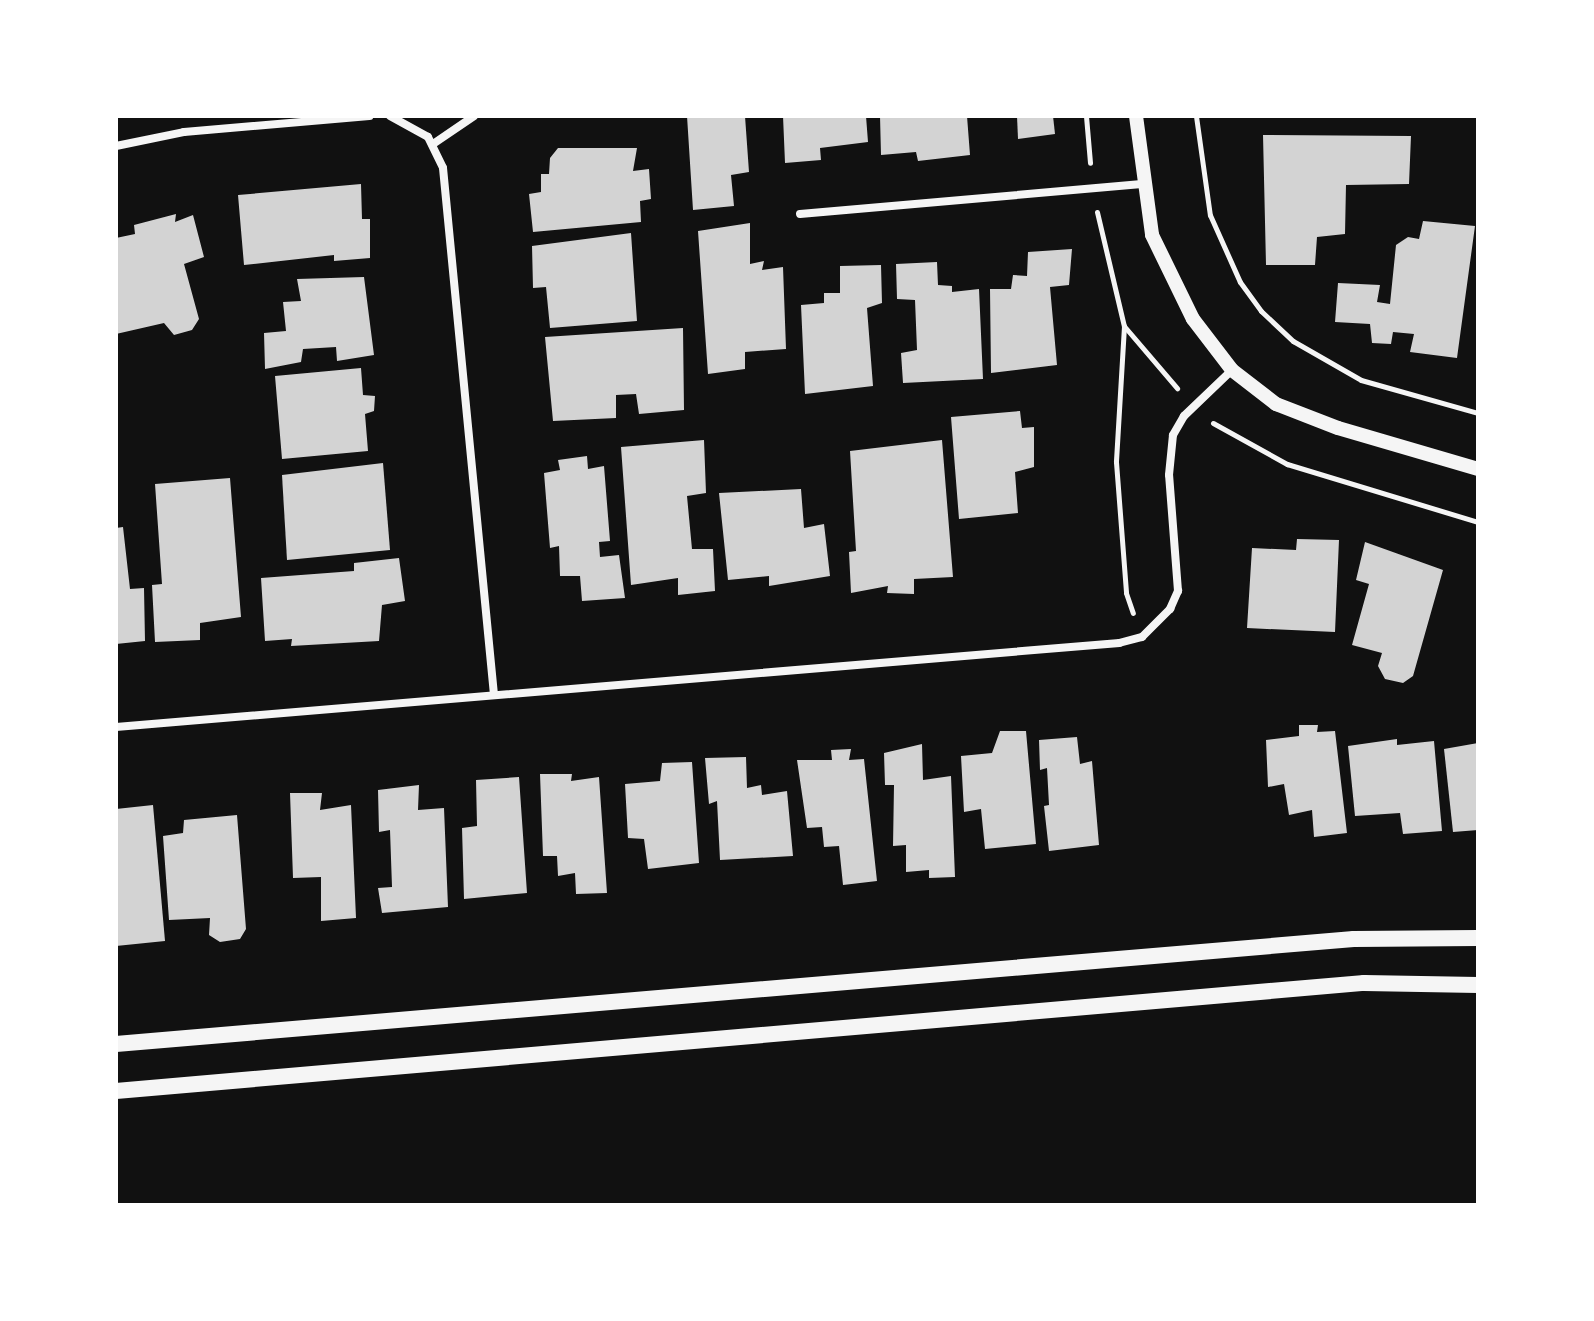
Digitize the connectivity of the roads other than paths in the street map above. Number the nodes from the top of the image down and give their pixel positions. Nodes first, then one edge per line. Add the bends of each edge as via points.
1 (369, 116) edge
2 (390, 116) edge
3 (474, 116) edge
4 (1136, 116) edge
5 (433, 144) junction
6 (116, 146) edge
7 (1142, 184) junction
8 (800, 214) dead end
9 (1232, 370) junction
10 (1478, 469) edge
11 (494, 695) junction
12 (116, 727) edge
13 (1478, 938) edge
14 (1478, 985) edge
15 (116, 1044) edge
16 (116, 1091) edge

1 - 6 street via 184,132
2 - 5 street via 418,127
3 - 5 street
4 - 7 street
5 - 11 street via 443,168
7 - 8 street
7 - 9 street via 1152,235 1169,274 1193,319
9 - 10 street via 1276,404
9 - 11 street via 1194,405 1173,435 1168,455 1178,591 1170,609 1146,633 1119,643
11 - 12 street
13 - 15 main road via 1354,939
14 - 16 main road via 1364,983

